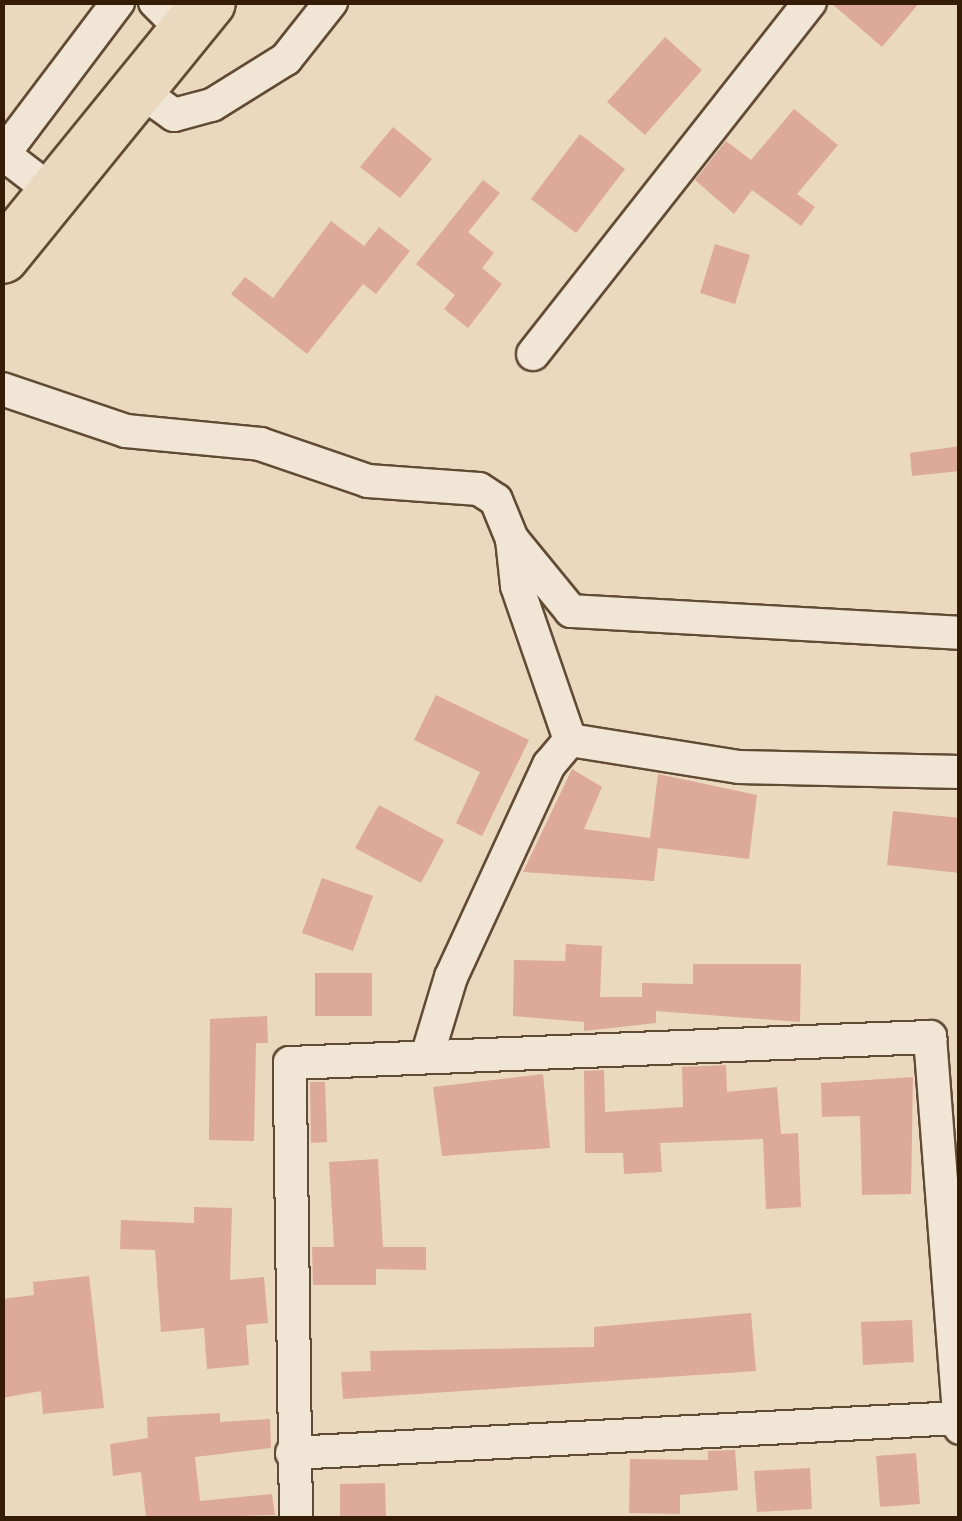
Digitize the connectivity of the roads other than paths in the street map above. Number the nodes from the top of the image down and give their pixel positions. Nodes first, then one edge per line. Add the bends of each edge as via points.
1 (118, 2) edge
2 (331, 2) edge
3 (810, 2) edge
4 (183, 12) edge
5 (139, 90) junction
6 (3, 154) edge
7 (54, 194) junction
8 (2, 257) edge
9 (534, 354) dead end
10 (2, 389) edge
11 (512, 540) junction
12 (960, 632) edge
13 (570, 740) junction
14 (960, 772) edge
15 (428, 1053) junction
16 (958, 1418) edge
17 (960, 1428) edge
18 (292, 1452) junction
19 (296, 1518) edge

1 - 6 street
2 - 5 street via 286,59 212,105 174,115
3 - 9 street
4 - 5 main road
5 - 7 main road
6 - 7 street
7 - 8 main road
10 - 11 street via 126,431 260,444 368,482 479,489 496,500
11 - 12 street via 571,611
11 - 13 street via 516,586
13 - 14 street via 739,767
13 - 15 street via 548,765 459,960
15 - 16 street via 930,1037
15 - 18 street via 290,1063
16 - 17 street
16 - 18 street
18 - 19 street

